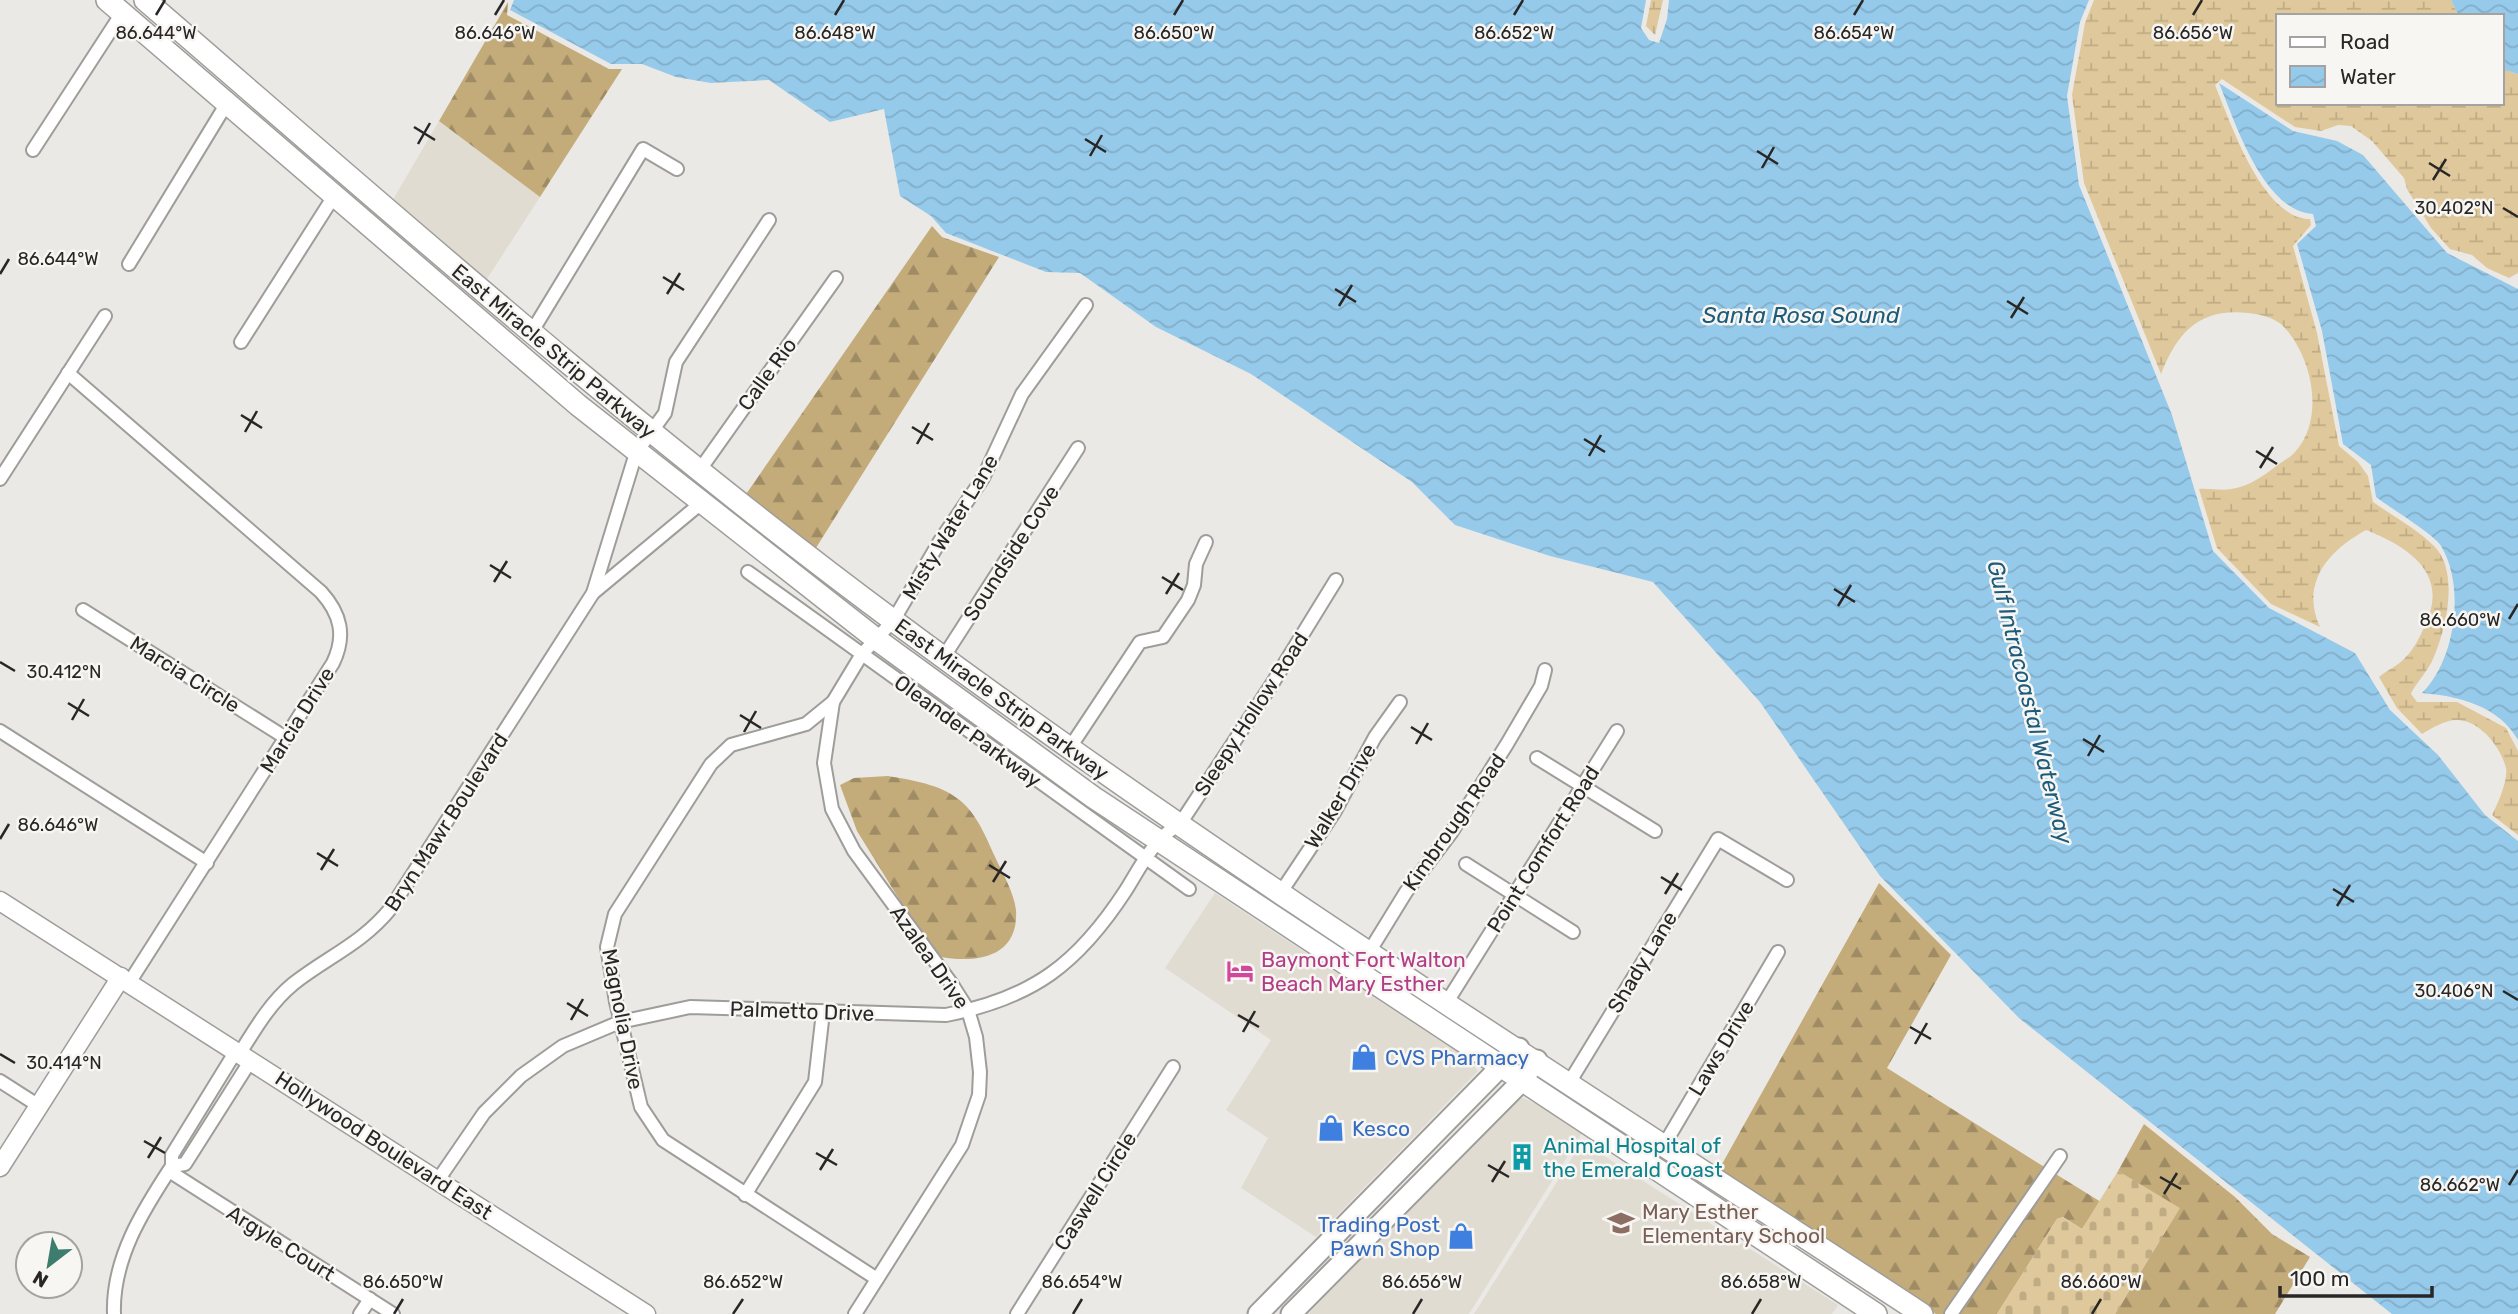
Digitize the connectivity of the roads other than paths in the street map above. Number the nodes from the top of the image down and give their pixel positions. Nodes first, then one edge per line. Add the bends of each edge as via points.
1 (145, 0) edge
2 (115, 6) edge
3 (243, 84) junction
4 (227, 103) junction
5 (33, 150) dead end
6 (677, 169) dead end
7 (334, 197) junction
8 (769, 220) dead end
9 (129, 264) dead end
10 (461, 273) junction
11 (836, 278) dead end
12 (445, 293) junction
13 (1086, 305) dead end
14 (105, 316) dead end
15 (530, 333) junction
16 (241, 342) dead end
17 (68, 373) junction
18 (652, 433) junction
19 (1078, 448) dead end
20 (636, 453) junction
21 (699, 471) junction
22 (0, 479) edge
23 (700, 504) junction
24 (1206, 542) dead end
25 (748, 572) dead end
26 (1336, 580) dead end
27 (593, 593) junction
28 (83, 610) dead end
29 (893, 621) junction
30 (869, 647) junction
31 (943, 658) junction
32 (1545, 670) dead end
33 (833, 702) junction
34 (1400, 702) dead end
35 (0, 731) edge
36 (1618, 731) dead end
37 (286, 738) junction
38 (1069, 749) junction
39 (1537, 758) dead end
40 (1582, 786) junction
41 (1180, 824) junction
42 (1655, 831) dead end
43 (1158, 840) junction
44 (1146, 859) junction
45 (207, 863) junction
46 (1466, 864) dead end
47 (1787, 880) dead end
48 (1189, 889) dead end
49 (1282, 892) junction
50 (1514, 895) junction
51 (0, 901) edge
52 (1573, 932) dead end
53 (1370, 951) junction
54 (1778, 952) dead end
55 (1356, 972) junction
56 (125, 980) junction
57 (1447, 1002) junction
58 (968, 1010) junction
59 (823, 1012) junction
60 (620, 1022) junction
61 (1519, 1048) junction
62 (242, 1055) junction
63 (1537, 1060) junction
64 (1173, 1067) dead end
65 (1500, 1068) junction
66 (0, 1081) edge
67 (1521, 1082) junction
68 (1569, 1083) junction
69 (39, 1105) junction
70 (1664, 1144) junction
71 (2060, 1156) dead end
72 (0, 1167) edge
73 (170, 1169) junction
74 (438, 1180) junction
75 (745, 1195) junction
76 (877, 1279) junction
77 (370, 1299) junction
78 (114, 1314) edge
79 (360, 1314) edge
80 (393, 1314) edge
81 (646, 1314) edge
82 (855, 1314) edge
83 (1017, 1314) edge
84 (1258, 1314) edge
85 (1291, 1314) edge
86 (1875, 1314) edge
87 (1922, 1314) edge
88 (1951, 1314) edge

1 - 3 highway, East Miracle Strip Parkway
2 - 4 highway, East Miracle Strip Parkway
2 - 5 street
3 - 4 highway
3 - 10 highway, East Miracle Strip Parkway
4 - 7 highway, East Miracle Strip Parkway
4 - 9 street
6 - 15 street via 643,149
7 - 12 highway, East Miracle Strip Parkway
7 - 16 street
8 - 18 street via 676,362 665,413
10 - 12 highway
10 - 15 highway, East Miracle Strip Parkway
11 - 21 street, Calle Rio
12 - 20 highway, East Miracle Strip Parkway
13 - 29 street, Misty Water Lane via 1022,394 983,478
14 - 17 street
15 - 18 highway, East Miracle Strip Parkway
17 - 22 street
17 - 37 street, Marcia Drive via 321,592 335,611 341,632 339,651
18 - 20 street
18 - 21 highway, East Miracle Strip Parkway
19 - 31 street, Soundside Cove
20 - 23 highway, East Miracle Strip Parkway
20 - 27 street, Bryn Mawr Boulevard
21 - 29 highway, East Miracle Strip Parkway
23 - 27 street, Bryn Mawr Boulevard
23 - 30 highway, East Miracle Strip Parkway
24 - 38 street via 1193,573 1193,591 1181,611 1163,636 1140,642
25 - 30 street, Oleander Parkway
26 - 41 street, Sleepy Hollow Road
27 - 62 street, Bryn Mawr Boulevard via 391,908 350,948 286,990 266,1012
28 - 37 street, Marcia Circle
29 - 30 street, Misty Water Lane
29 - 31 highway, East Miracle Strip Parkway
30 - 33 street, Azalea Drive
30 - 43 highway, East Miracle Strip Parkway
30 - 44 street, Oleander Parkway
31 - 38 highway, East Miracle Strip Parkway
32 - 53 street, Kimbrough Road via 1541,686 1507,744
33 - 58 street, Azalea Drive via 824,763 832,809 854,851
33 - 60 street, Magnolia Drive via 806,724 731,745 700,779 615,914 608,933 608,961
34 - 49 street, Walker Drive
35 - 45 street
36 - 40 street, Point Comfort Road
37 - 45 street, Marcia Drive
38 - 41 highway, East Miracle Strip Parkway
39 - 40 street
40 - 42 street
40 - 50 street, Point Comfort Road
41 - 43 street, Sleepy Hollow Road
41 - 49 highway, East Miracle Strip Parkway
43 - 44 street, Palmetto Drive
43 - 55 highway, East Miracle Strip Parkway
44 - 48 street, Oleander Parkway
44 - 58 street, Palmetto Drive via 1095,935 1069,961 1029,989
45 - 56 street, Marcia Drive
46 - 50 street
47 - 68 street, Shady Lane via 1718,839
49 - 53 highway, East Miracle Strip Parkway
50 - 52 street
50 - 57 street, Point Comfort Road
51 - 56 street, Hollywood Boulevard East
53 - 55 street, Kimbrough Road
53 - 57 highway, East Miracle Strip Parkway
54 - 70 street, Laws Drive
55 - 65 highway, East Miracle Strip Parkway
56 - 62 street, Hollywood Boulevard East
56 - 69 street
57 - 61 highway, East Miracle Strip Parkway
58 - 59 street, Palmetto Drive via 932,1016
58 - 76 street, Azalea Drive via 980,1072 971,1124
59 - 60 street, Palmetto Drive via 690,1007
59 - 75 street via 815,1082
60 - 74 street, Palmetto Drive via 563,1046 521,1076 484,1113
60 - 75 street, Magnolia Drive via 641,1107 650,1123 680,1154
61 - 63 highway, East Miracle Strip Parkway
61 - 65 main road
62 - 73 street, Bryn Mawr Boulevard via 184,1164
62 - 74 street, Hollywood Boulevard East
63 - 67 main road
63 - 68 highway, East Miracle Strip Parkway
64 - 83 street, Caswell Circle
65 - 67 highway, East Miracle Strip Parkway
65 - 84 main road
66 - 69 street
67 - 85 main road
67 - 86 highway, East Miracle Strip Parkway
68 - 70 highway, East Miracle Strip Parkway
69 - 72 street
70 - 87 highway, East Miracle Strip Parkway
71 - 88 street
73 - 77 street, Argyle Court
73 - 78 street, Bryn Mawr Boulevard via 132,1231 118,1270
74 - 81 street, Hollywood Boulevard East
75 - 76 street, Magnolia Drive
76 - 82 street, Azalea Drive
77 - 79 street
77 - 80 street, Argyle Court

